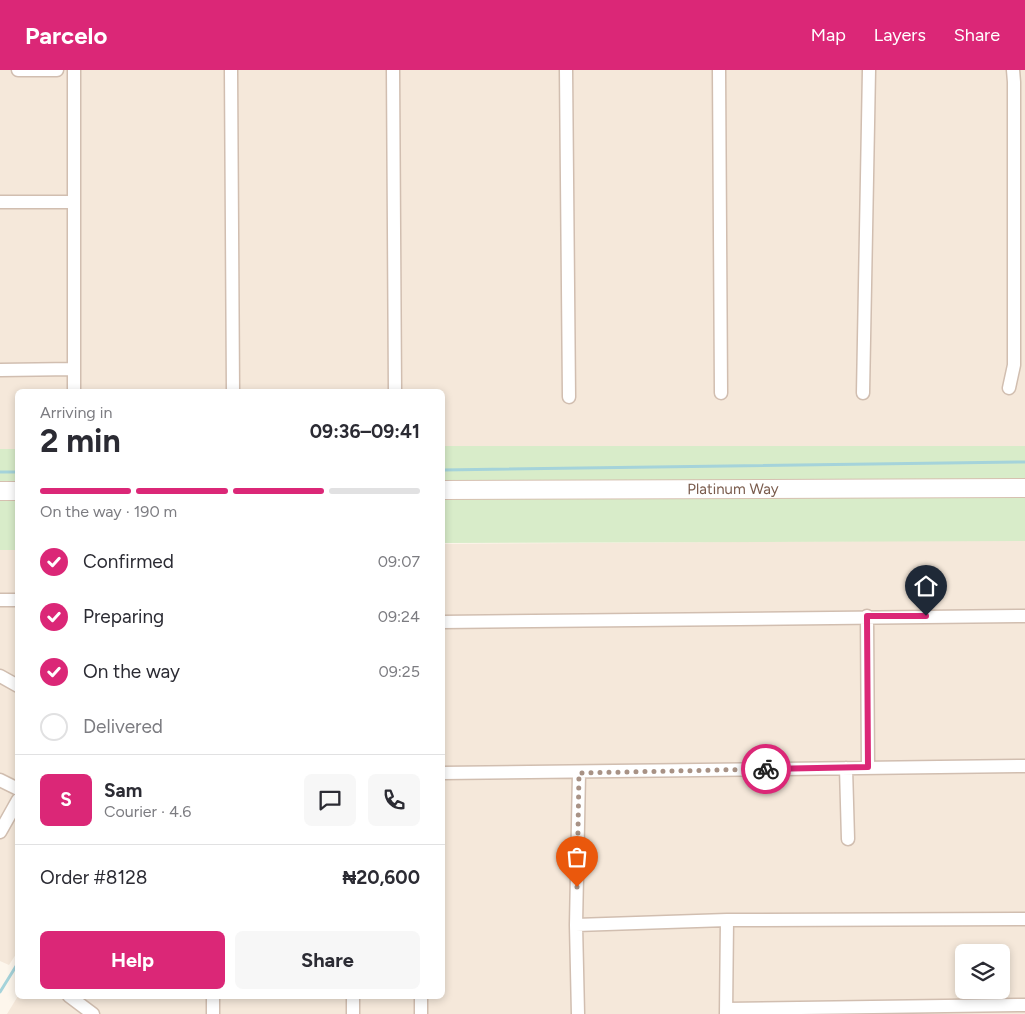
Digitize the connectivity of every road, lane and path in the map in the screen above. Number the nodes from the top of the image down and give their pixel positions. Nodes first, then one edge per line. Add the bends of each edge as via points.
1 (18, 70) edge
2 (57, 70) edge
3 (74, 70) edge
4 (231, 70) edge
5 (392, 70) edge
6 (566, 70) edge
7 (719, 70) edge
8 (870, 70) edge
9 (1012, 70) edge
10 (0, 202) edge
11 (74, 202) junction
12 (1019, 365) edge
13 (74, 369) junction
14 (0, 370) edge
15 (1009, 388) dead end
16 (74, 389) edge
17 (233, 389) edge
18 (395, 389) edge
19 (721, 393) dead end
20 (863, 393) dead end
21 (569, 397) dead end
22 (1025, 488) edge
23 (445, 490) edge
24 (0, 491) edge
25 (15, 491) edge
26 (0, 600) edge
27 (15, 600) edge
28 (867, 616) junction
29 (1025, 616) edge
30 (445, 622) edge
31 (0, 676) edge
32 (15, 684) edge
33 (1025, 766) edge
34 (868, 767) junction
35 (846, 768) junction
36 (445, 773) edge
37 (579, 773) junction
38 (0, 780) edge
39 (15, 788) edge
40 (15, 805) edge
41 (0, 832) edge
42 (848, 839) dead end
43 (1025, 919) edge
44 (727, 920) junction
45 (576, 925) junction
46 (72, 999) edge
47 (213, 999) edge
48 (353, 999) edge
49 (421, 999) edge
50 (1024, 1008) edge
51 (726, 1011) edge
52 (816, 1011) edge
53 (898, 1011) edge
54 (94, 1014) edge
55 (213, 1014) edge
56 (354, 1014) edge
57 (421, 1014) edge
58 (578, 1014) edge

1 - 2 street
3 - 11 street
4 - 17 street
5 - 18 street
6 - 21 street
7 - 19 street
8 - 20 street
9 - 12 street
10 - 11 street
11 - 13 street
12 - 15 street
13 - 14 street
13 - 16 street
22 - 23 street, Platinum Way
24 - 25 street
26 - 27 street
28 - 29 street
28 - 30 street
28 - 34 street
31 - 32 street
33 - 34 street
34 - 35 street
35 - 37 street
35 - 42 street
36 - 37 street
37 - 45 street
38 - 39 street
40 - 41 street
43 - 44 street
44 - 45 street
44 - 51 street
45 - 58 street
46 - 54 street
47 - 55 street
48 - 56 street
49 - 57 street
50 - 53 street
51 - 52 street
52 - 53 street

